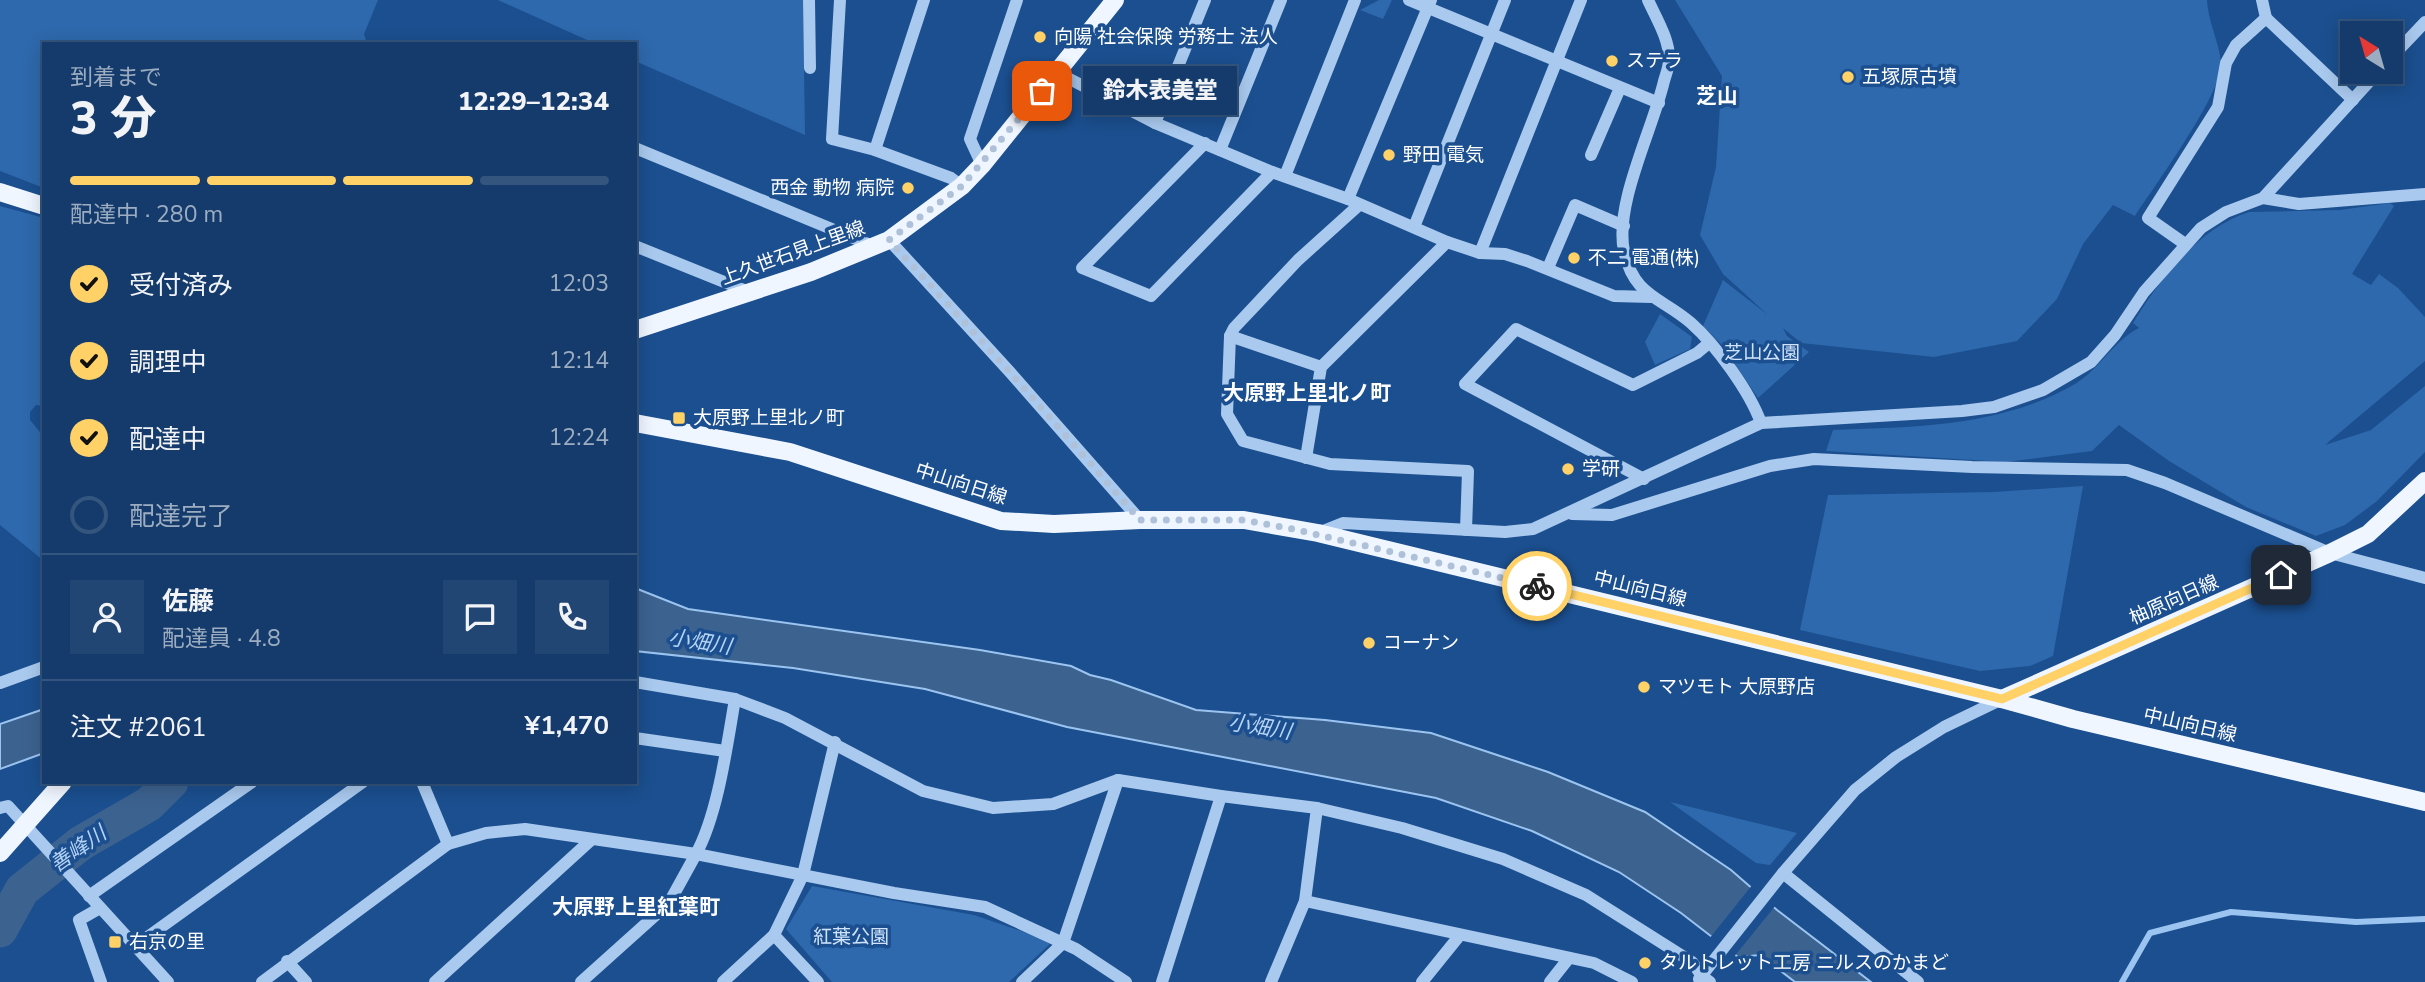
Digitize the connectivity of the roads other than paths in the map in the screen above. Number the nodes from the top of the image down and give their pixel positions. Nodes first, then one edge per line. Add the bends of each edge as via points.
1 (809, 0) edge
2 (839, 0) edge
3 (923, 0) edge
4 (1017, 0) edge
5 (1115, 0) edge
6 (1205, 0) edge
7 (1281, 0) edge
8 (1357, 0) edge
9 (1366, 0) edge
10 (1409, 0) edge
11 (1505, 0) edge
12 (1581, 0) edge
13 (1648, 0) edge
14 (2262, 0) edge
15 (1429, 4) edge
16 (2266, 18) junction
17 (2425, 22) edge
18 (1491, 34) junction
19 (2403, 45) edge
20 (1556, 61) junction
21 (810, 68) dead end
22 (1058, 73) junction
23 (2367, 84) edge
24 (1620, 88) junction
25 (2353, 100) junction
26 (1659, 103) junction
27 (1155, 123) junction
28 (1205, 143) junction
29 (637, 149) edge
30 (875, 150) junction
31 (1220, 150) junction
32 (1591, 155) dead end
33 (982, 165) junction
34 (1272, 172) junction
35 (1285, 176) junction
36 (962, 186) junction
37 (0, 192) edge
38 (2425, 194) edge
39 (2263, 198) junction
40 (1354, 202) junction
41 (42, 205) edge
42 (1624, 226) junction
43 (1414, 227) junction
44 (1447, 242) junction
45 (881, 243) junction
46 (2185, 244) junction
47 (637, 247) edge
48 (1480, 253) junction
49 (1549, 268) junction
50 (749, 292) junction
51 (1651, 297) junction
52 (637, 329) edge
53 (1230, 336) junction
54 (1709, 343) junction
55 (1321, 367) junction
56 (637, 423) edge
57 (1761, 423) junction
58 (1306, 458) junction
59 (1644, 479) junction
60 (2425, 481) edge
61 (1567, 514) junction
62 (1140, 520) junction
63 (1466, 530) junction
64 (1318, 533) junction
65 (2330, 553) junction
66 (2423, 575) edge
67 (42, 668) edge
68 (637, 682) edge
69 (0, 683) edge
70 (734, 699) junction
71 (2002, 699) junction
72 (637, 738) edge
73 (835, 742) junction
74 (726, 751) junction
75 (1118, 780) junction
76 (61, 784) edge
77 (250, 784) edge
78 (360, 784) edge
79 (423, 784) edge
80 (1221, 796) junction
81 (2425, 802) edge
82 (0, 808) edge
83 (1317, 808) junction
84 (24, 825) junction
85 (591, 839) junction
86 (449, 844) junction
87 (0, 853) edge
88 (696, 855) junction
89 (803, 875) junction
90 (1779, 877) junction
91 (94, 901) junction
92 (1305, 901) junction
93 (774, 935) junction
94 (1460, 935) junction
95 (1063, 943) junction
96 (135, 946) junction
97 (1569, 958) junction
98 (287, 961) junction
99 (1703, 980) edge
100 (102, 982) edge
101 (168, 982) edge
102 (262, 982) edge
103 (306, 982) edge
104 (435, 982) edge
105 (581, 982) edge
106 (723, 982) edge
107 (818, 982) edge
108 (1022, 982) edge
109 (1126, 982) edge
110 (1162, 982) edge
111 (1271, 982) edge
112 (1422, 982) edge
113 (1550, 982) edge
114 (1632, 982) edge
115 (1919, 982) edge

1 - 21 street
2 - 30 street via 832,139
3 - 30 street
4 - 33 street via 970,139
5 - 22 main road, 上久世石見上里線
6 - 27 street
7 - 31 street
8 - 9 street
8 - 35 street
10 - 15 street
11 - 18 street
12 - 20 street
13 - 26 street via 1669,60
14 - 16 street
15 - 18 street
15 - 40 street
16 - 25 street
16 - 46 street via 2236,45 2226,63 2218,107 2148,218
17 - 19 street
18 - 20 street
18 - 43 street
20 - 24 street
20 - 48 street
22 - 27 street
22 - 33 main road, 上久世石見上里線
23 - 25 street
24 - 26 street
24 - 32 street
25 - 39 street
26 - 42 street via 1634,174
27 - 28 street
28 - 31 street
28 - 34 street via 1082,268 1151,296
29 - 45 street
30 - 36 street
31 - 34 street
33 - 36 main road, 上久世石見上里線
34 - 35 street
35 - 40 street
36 - 45 main road, 上久世石見上里線
37 - 41 main road
38 - 39 street via 2299,204
39 - 46 street via 2226,212
40 - 43 street
40 - 53 street
42 - 49 street via 1575,205
42 - 51 street via 1629,265
43 - 44 street
44 - 48 street
44 - 55 street
45 - 50 main road, 上久世石見上里線
45 - 62 street via 1009,371
46 - 57 street via 2091,362 2043,390 1994,407 1962,411
47 - 50 street
48 - 49 street via 1505,254
49 - 51 street via 1614,296
50 - 52 main road, 上久世石見上里線
51 - 54 street via 1690,323
53 - 55 street
53 - 58 street via 1227,414 1234,429 1243,441
54 - 57 street via 1755,407
54 - 59 street via 1633,385 1516,329 1465,384
55 - 58 street
56 - 62 main road, 中山向日線 via 790,452 1001,521
57 - 59 street
58 - 63 street via 1330,464 1468,471
59 - 61 street
60 - 65 main road, 柚原向日線 via 2368,534
61 - 63 street via 1533,529
61 - 65 street via 1612,515 1770,466 1814,459 2127,470
62 - 64 main road, 中山向日線 via 1244,520
63 - 64 street via 1343,523
64 - 71 main road, 中山向日線
65 - 66 street
65 - 71 main road, 柚原向日線
67 - 69 street
68 - 70 street
70 - 73 street
70 - 74 street
71 - 81 main road, 中山向日線
71 - 90 street via 1896,757 1855,790
72 - 74 street
73 - 75 street via 923,791 993,808 1053,804
73 - 89 street
74 - 88 street via 705,838
75 - 80 street
75 - 95 street
76 - 84 main road
77 - 91 street
78 - 96 street
79 - 86 street
80 - 83 street
80 - 110 street
82 - 84 street via 8,806
83 - 92 street
83 - 99 street via 1450,842 1545,876 1596,901 1692,962
84 - 87 main road
84 - 91 street
85 - 86 street via 525,829 486,833
85 - 88 street
85 - 104 street
86 - 98 street
88 - 89 street
88 - 105 street via 669,902
89 - 93 street
89 - 95 street via 985,907
90 - 99 street via 1710,963
90 - 115 street
91 - 96 street
91 - 100 street via 79,920
92 - 94 street
92 - 111 street
93 - 106 street
93 - 107 street
94 - 97 street
94 - 112 street
95 - 108 street
95 - 109 street
96 - 101 street
97 - 113 street
97 - 114 street via 1606,967
98 - 102 street
98 - 103 street

